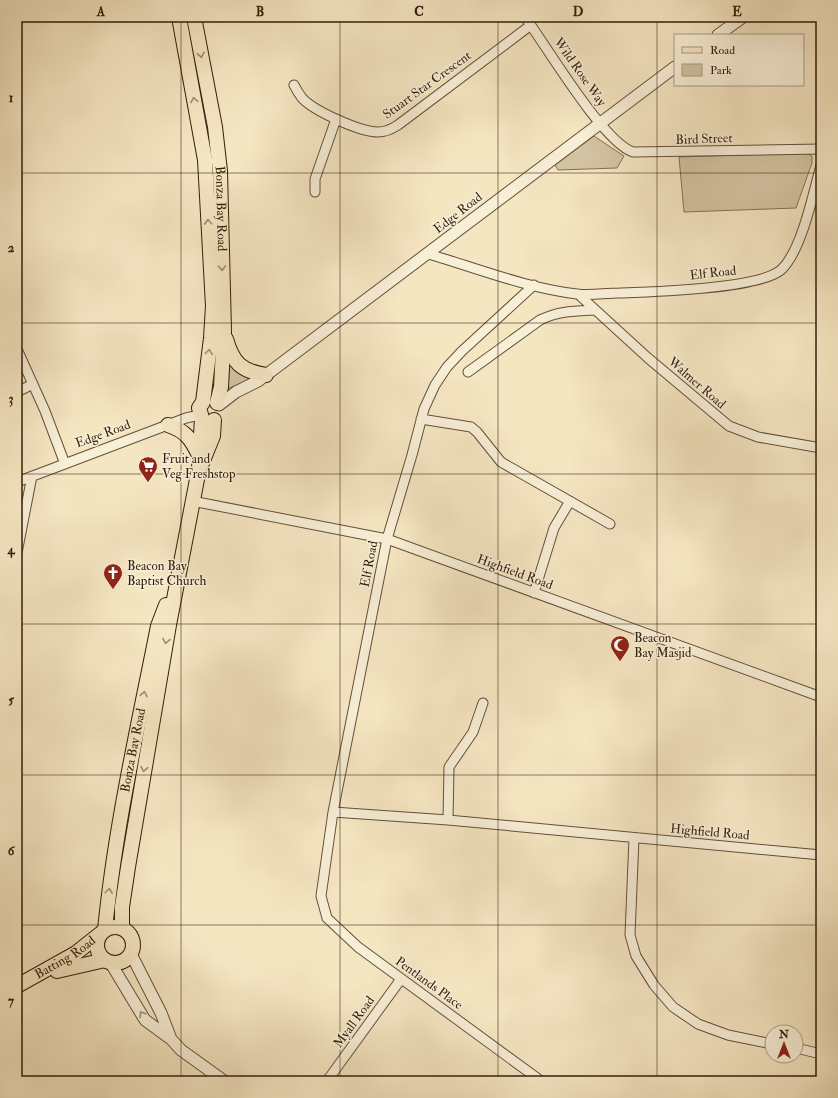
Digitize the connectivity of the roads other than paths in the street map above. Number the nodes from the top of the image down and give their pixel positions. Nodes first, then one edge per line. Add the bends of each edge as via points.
1 (179, 17) edge
2 (194, 17) edge
3 (743, 17) edge
4 (528, 21) edge
5 (719, 34) edge
6 (674, 68) edge
7 (294, 84) dead end
8 (336, 120) junction
9 (599, 122) junction
10 (821, 149) edge
11 (821, 165) edge
12 (315, 192) dead end
13 (428, 254) junction
14 (534, 285) junction
15 (578, 294) junction
16 (594, 310) junction
17 (224, 331) junction
18 (17, 349) edge
19 (468, 372) dead end
20 (262, 378) junction
21 (33, 384) junction
22 (17, 392) edge
23 (211, 411) junction
24 (421, 419) junction
25 (168, 425) junction
26 (821, 448) edge
27 (200, 463) junction
28 (65, 464) junction
29 (32, 476) junction
30 (17, 482) edge
31 (192, 501) junction
32 (570, 501) junction
33 (610, 524) dead end
34 (387, 539) junction
35 (17, 553) edge
36 (178, 575) junction
37 (534, 593) junction
38 (821, 697) edge
39 (483, 703) dead end
40 (333, 812) junction
41 (448, 820) junction
42 (634, 838) junction
43 (821, 855) edge
44 (322, 892) joint
45 (122, 928) junction
46 (103, 932) junction
47 (131, 954) junction
48 (107, 961) junction
49 (401, 979) junction
50 (23, 983) edge
51 (171, 1039) junction
52 (764, 1042) edge
53 (804, 1050) edge
54 (821, 1054) edge
55 (224, 1081) edge
56 (327, 1081) edge
57 (541, 1081) edge

23 -> 1 main road, Bonza Bay Road via 213,306 205,168
2 -> 17 main road, Bonza Bay Road via 215,127 220,171
3 - 5 street
4 - 8 street, Stuart Star Crescent via 394,128 379,132 370,131
4 - 9 street, Wild Rose Way
6 - 9 street, Edge Road
7 - 8 street, Stuart Star Crescent via 302,98
8 - 12 street via 316,178
9 - 10 street, Bird Street via 618,144 633,152
9 - 13 street, Edge Road
11 - 15 street, Elf Road via 804,225 785,265 774,275 705,288
13 - 14 street, Elf Road
13 - 20 street, Edge Road
14 - 15 street, Elf Road
14 - 24 street, Elf Road via 447,367 429,397
15 - 16 street, Walmer Road
16 - 19 street via 564,311 550,315
16 - 26 street, Walmer Road via 728,426 758,438
17 - 20 main road via 229,348 241,367
17 - 23 main road, Bonza Bay Road via 221,387
18 - 21 street
20 - 23 street, Edge Road via 236,392
21 - 22 street
21 - 28 street
23 - 25 street, Edge Road
23 - 27 main road, Bonza Bay Road via 213,436
24 - 32 street via 471,427 501,462
24 - 34 street, Elf Road
25 - 27 main road via 187,434 193,442
25 - 28 street, Edge Road
27 - 31 main road, Bonza Bay Road
28 - 29 street, Edge Road
29 - 30 street, Edge Road
29 - 35 street
31 - 34 street, Highfield Road
31 - 36 main road, Bonza Bay Road
32 - 33 street
32 - 37 street via 554,528
34 - 37 street, Highfield Road
34 - 40 street, Elf Road
36 -> 45 main road, Bonza Bay Road via 124,887
46 -> 36 main road, Bonza Bay Road via 112,866 158,626
37 - 38 street, Highfield Road
39 - 41 street via 473,732 449,767
40 - 41 street, Highfield Road
40 - 44 street, Elf Road
41 - 42 street, Highfield Road
42 - 43 street, Highfield Road
42 - 52 street via 630,935 636,956 654,986 683,1015 702,1026 728,1035
44 - 49 street, Pentlands Place via 324,912 335,926 358,948
45 - 46 main road via 116,927
45 - 47 main road via 131,936
46 - 48 main road via 98,939 98,951
46 - 50 main road, Batting Road via 76,954
47 - 48 main road via 122,962
47 - 51 street
48 - 50 main road, Batting Road via 69,967
51 -> 48 street via 145,1020
49 - 56 street, Myall Road
49 - 57 street, Pentlands Place
51 - 55 street via 181,1050
53 - 54 street

